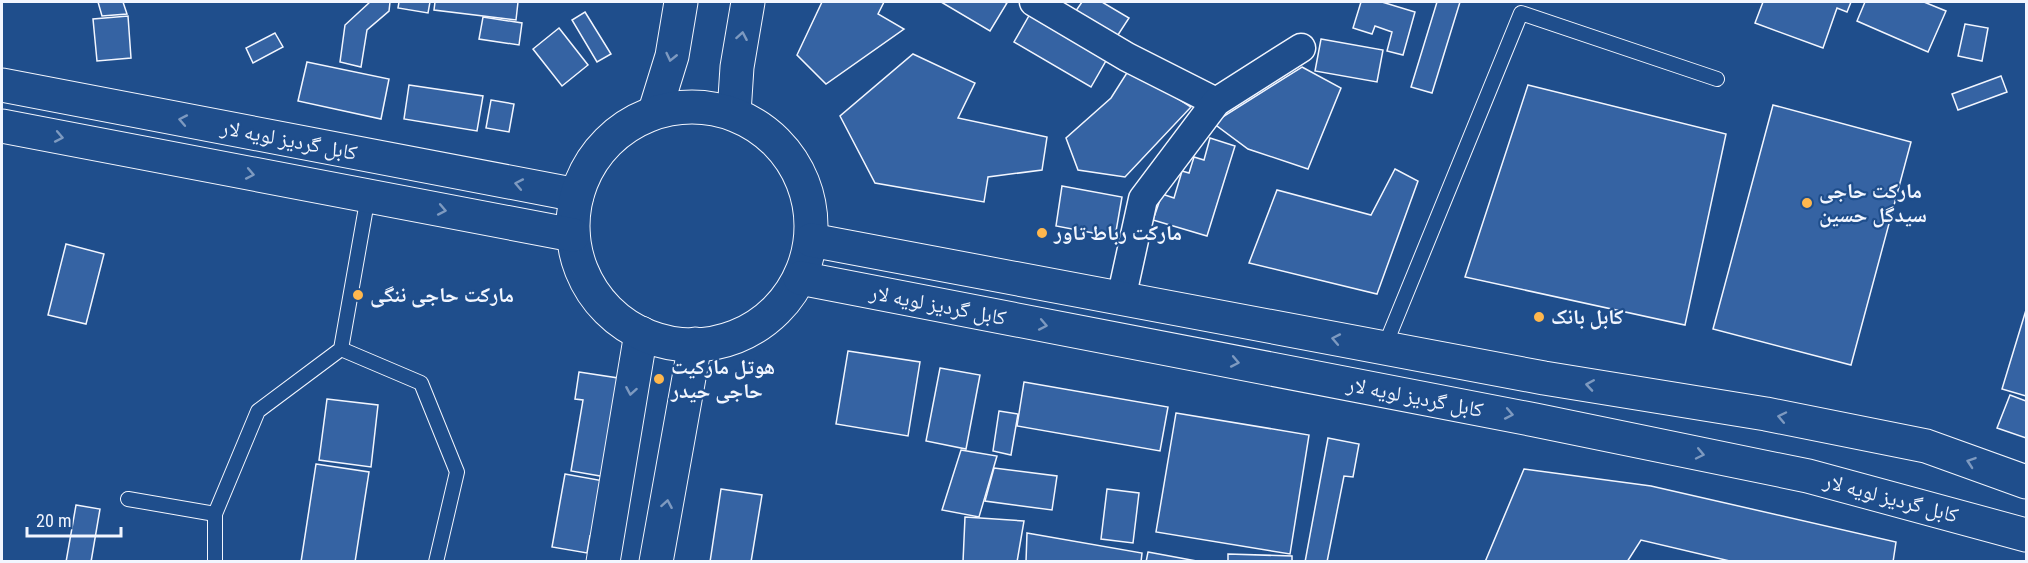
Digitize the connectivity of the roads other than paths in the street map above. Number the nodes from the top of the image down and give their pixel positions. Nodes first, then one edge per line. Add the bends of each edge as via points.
1 (681, 2) edge
2 (748, 2) edge
3 (1034, 2) edge
4 (1301, 48) dead end
5 (1717, 79) dead end
6 (2, 85) edge
7 (1216, 102) junction
8 (656, 111) junction
9 (734, 113) junction
10 (2, 126) edge
11 (577, 195) junction
12 (368, 196) junction
13 (573, 235) junction
14 (812, 240) junction
15 (800, 278) junction
16 (1121, 299) junction
17 (641, 333) junction
18 (695, 344) junction
19 (1384, 348) junction
20 (341, 349) junction
21 (2026, 482) edge
22 (128, 499) dead end
23 (215, 514) junction
24 (2026, 535) edge
25 (215, 561) edge
26 (436, 561) edge
27 (603, 561) edge
28 (656, 561) edge

1 -> 8 main road via 672,56
9 -> 2 main road
3 - 7 street via 1127,57
4 - 7 street
5 - 19 lane via 1521,13
11 -> 6 main road, کابل گردیز لویه لار
7 - 16 street via 1143,199
8 - 9 main road via 695,105
8 - 11 main road via 620,130 593,159
9 - 14 main road via 769,132 795,163 809,200
10 -> 12 main road, کابل گردیز لویه لار
11 - 13 main road
12 -> 13 main road, کابل گردیز لویه لار
12 - 20 lane
13 - 17 main road via 582,273 603,306
14 - 15 main road
14 - 16 main road, کابل گردیز لویه لار
15 - 18 main road via 777,310 746,333 709,345
15 -> 24 main road, کابل گردیز لویه لار via 1796,474
19 -> 16 main road, کابل گردیز لویه لار
17 - 18 main road via 670,344
17 -> 27 main road
28 -> 18 main road
21 -> 19 main road, کابل گردیز لویه لار via 1892,439
20 - 23 lane via 258,411
20 - 26 lane via 421,383 457,472
22 - 23 lane
23 - 25 lane

